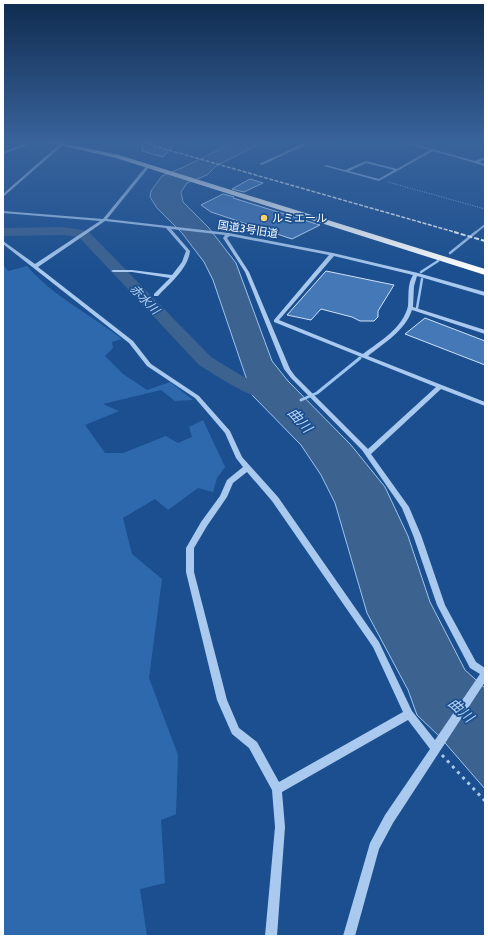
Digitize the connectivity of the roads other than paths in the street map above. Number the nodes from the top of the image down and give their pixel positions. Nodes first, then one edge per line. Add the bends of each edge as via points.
1 (16, 185) edge
2 (133, 185) edge
3 (209, 185) edge
4 (227, 185) edge
5 (3, 196) edge
6 (3, 212) edge
7 (104, 220) junction
8 (167, 227) junction
9 (229, 234) junction
10 (3, 242) edge
11 (333, 254) junction
12 (485, 266) edge
13 (34, 267) junction
14 (113, 271) dead end
15 (485, 272) edge
16 (416, 274) junction
17 (172, 277) junction
18 (485, 294) edge
19 (156, 295) dead end
20 (410, 308) junction
21 (485, 332) edge
22 (364, 356) junction
23 (440, 386) junction
24 (485, 404) edge
25 (368, 453) junction
26 (246, 468) junction
27 (484, 675) edge
28 (409, 714) junction
29 (438, 746) junction
30 (276, 789) junction
31 (271, 936) edge
32 (349, 936) edge

1 - 5 street
2 - 7 street
3 - 15 highway
4 - 12 highway
6 - 7 street, 国道3号旧道
7 - 8 street, 国道3号旧道
7 - 13 street
8 - 9 street, 国道3号旧道
8 - 17 street via 188,251 188,256
9 - 11 street, 国道3号旧道
9 - 25 street via 226,238 247,272 283,362 293,377
10 - 13 street
11 - 16 street, 国道3号旧道
11 - 22 street via 276,321
13 - 26 street via 131,342 149,365 197,397 228,432
14 - 17 street
16 - 18 street, 国道3号旧道
16 - 20 street via 412,279
17 - 19 street
20 - 21 street
20 - 22 street via 403,324
22 - 23 street
23 - 24 street
23 - 25 street
25 - 27 street via 405,507 441,605 473,665
26 - 28 street via 275,498 376,645
26 - 30 street via 230,482 223,498 190,548 190,572 222,700 234,731 253,744
27 - 29 street
28 - 29 street
28 - 30 street
29 - 32 street via 389,819 374,847
30 - 31 street via 280,827

